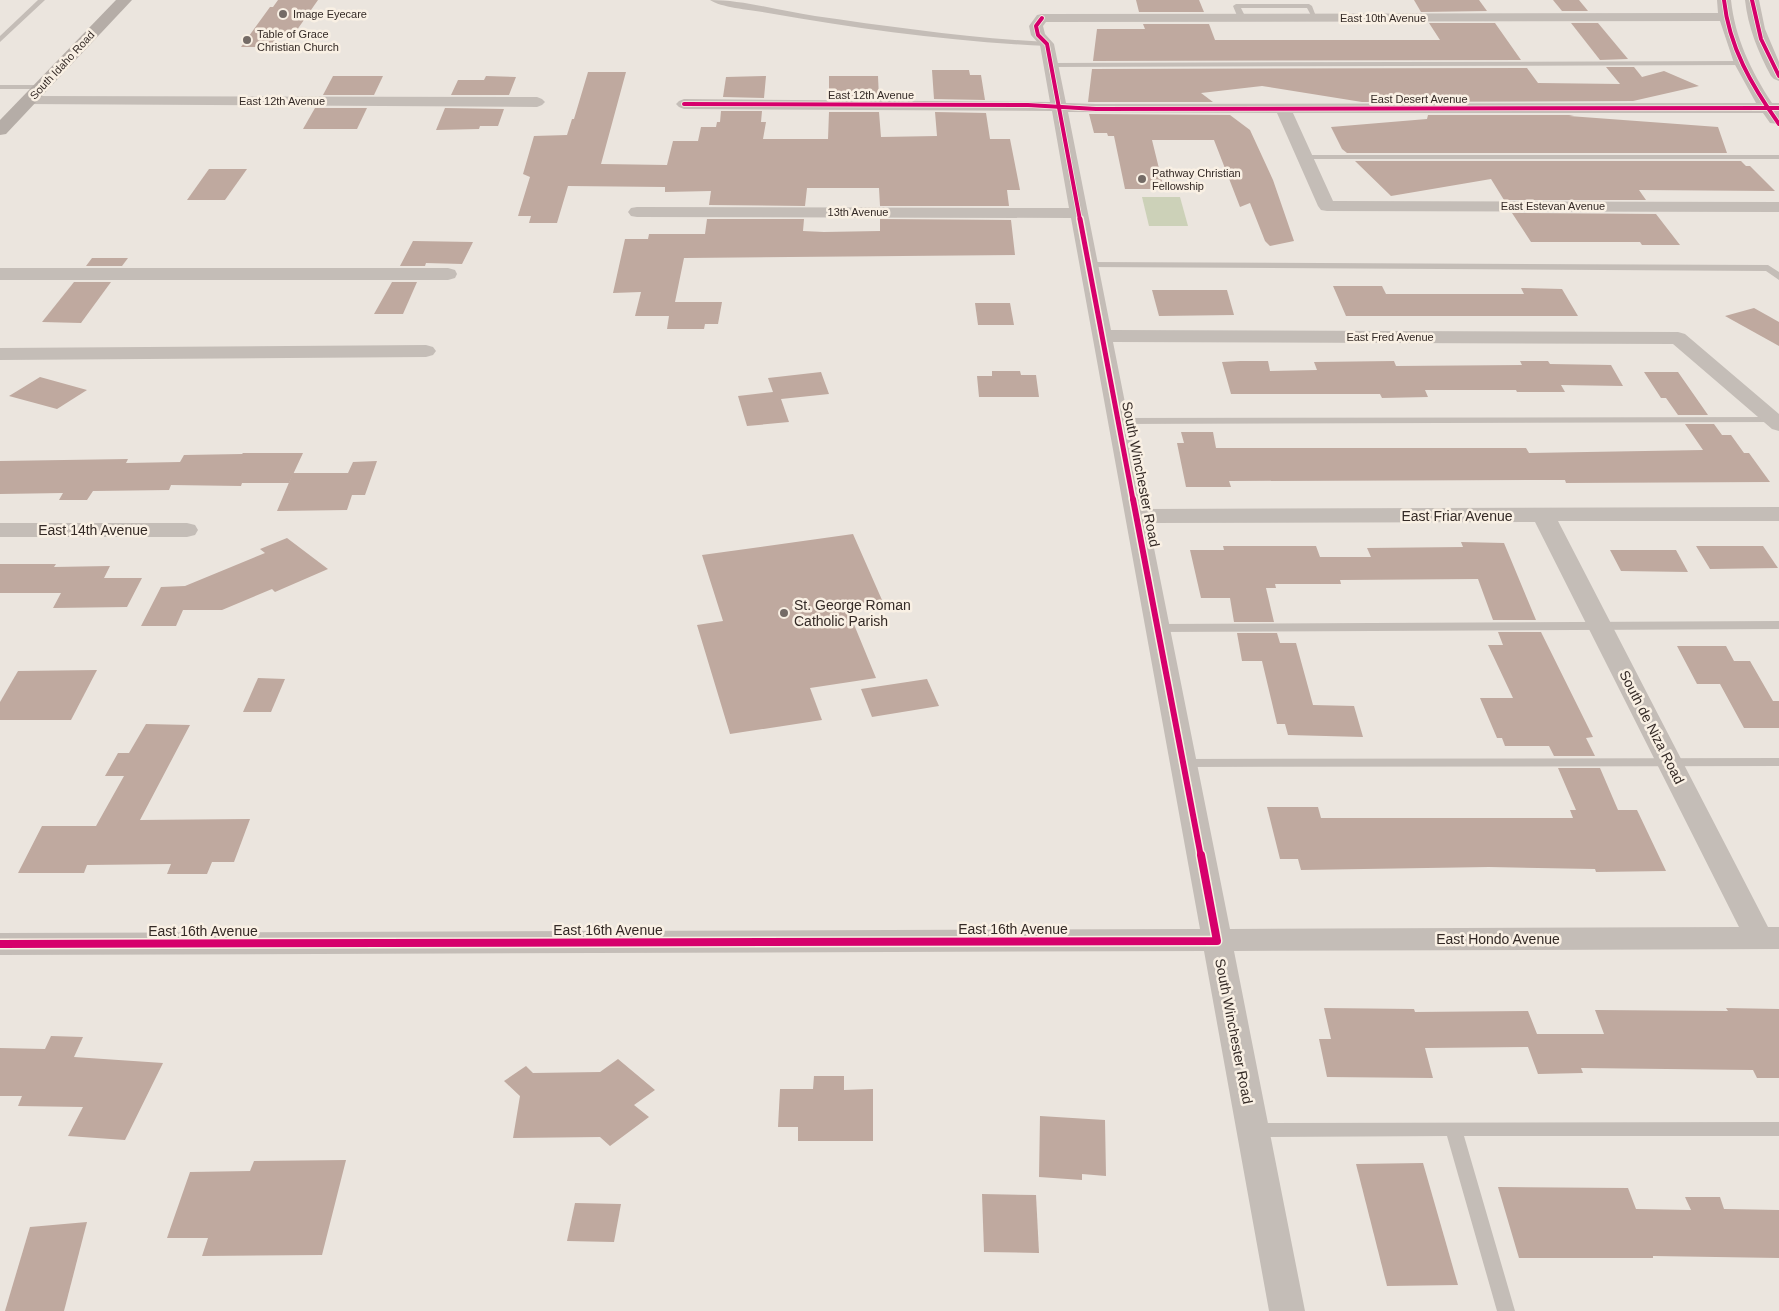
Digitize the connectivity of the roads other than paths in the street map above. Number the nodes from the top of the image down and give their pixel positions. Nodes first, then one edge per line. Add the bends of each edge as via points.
1 (42, 0) edge
2 (124, 0) edge
3 (713, 0) edge
4 (1724, 0) edge
5 (1752, 0) edge
6 (1041, 12) joint
7 (1725, 17) junction
8 (0, 40) edge
9 (1049, 54) junction
10 (1742, 63) junction
11 (1775, 63) edge
12 (1779, 76) edge
13 (0, 87) edge
14 (40, 87) junction
15 (28, 101) junction
16 (537, 102) dead end
17 (684, 104) dead end
18 (1059, 108) junction
19 (1773, 108) edge
20 (1283, 109) junction
21 (1779, 124) edge
22 (0, 130) edge
23 (1306, 157) junction
24 (1779, 157) edge
25 (1779, 207) edge
26 (637, 212) dead end
27 (1079, 213) junction
28 (1089, 265) junction
29 (0, 274) edge
30 (448, 274) dead end
31 (1779, 277) edge
32 (1102, 336) junction
33 (426, 350) dead end
34 (0, 354) edge
35 (1118, 421) junction
36 (1776, 423) edge
37 (1779, 514) edge
38 (1136, 516) junction
39 (1544, 516) junction
40 (0, 530) edge
41 (187, 530) dead end
42 (1601, 626) junction
43 (1779, 626) edge
44 (1157, 628) junction
45 (1670, 762) junction
46 (1779, 762) edge
47 (1183, 763) junction
48 (1769, 938) edge
49 (1217, 941) junction
50 (0, 944) edge
51 (1779, 1129) edge
52 (1252, 1130) junction
53 (1454, 1130) junction
54 (1287, 1311) edge
55 (1506, 1311) edge

1 - 8 lane
2 - 14 main road, South Idaho Road
3 - 9 lane via 909,32 987,40
4 - 7 street
5 - 11 street via 1754,17
6 - 7 street, East 10th Avenue via 1242,18 1315,18 1364,12
6 - 9 street, South Winchester Road via 1036,26
7 - 10 street
9 - 10 lane
9 - 18 street, South Winchester Road
10 - 19 street
11 - 12 street
13 - 14 lane
14 - 15 main road, South Idaho Road
15 - 16 street, East 12th Avenue
15 - 22 main road, South Idaho Road
17 - 18 street, East 12th Avenue via 1028,105
18 - 20 street, East Desert Avenue
18 - 27 street, South Winchester Road
19 - 20 street, East Desert Avenue
19 - 21 street
20 - 23 street
23 - 24 lane
23 - 25 street, East Estevan Avenue via 1327,206
26 - 27 street, 13th Avenue
27 - 28 street, South Winchester Road
28 - 31 lane via 1768,268
28 - 32 street, South Winchester Road
29 - 30 street
32 - 35 street, South Winchester Road
32 - 36 street, East Fred Avenue via 1678,338
33 - 34 street
35 - 36 lane
35 - 38 street, South Winchester Road
37 - 39 street, East Friar Avenue
38 - 39 street, East Friar Avenue
38 - 44 street, South Winchester Road
39 - 42 street, South de Niza Road
40 - 41 street, East 14th Avenue
42 - 43 lane
42 - 44 lane
42 - 45 street, South de Niza Road
44 - 47 street, South Winchester Road
45 - 46 lane
45 - 47 lane
45 - 48 street, South de Niza Road
47 - 49 street, South Winchester Road
48 - 49 street, East Hondo Avenue
49 - 50 street, East 16th Avenue
49 - 52 street, South Winchester Road
51 - 53 lane
52 - 53 lane
52 - 54 street, South Winchester Road
53 - 55 lane

